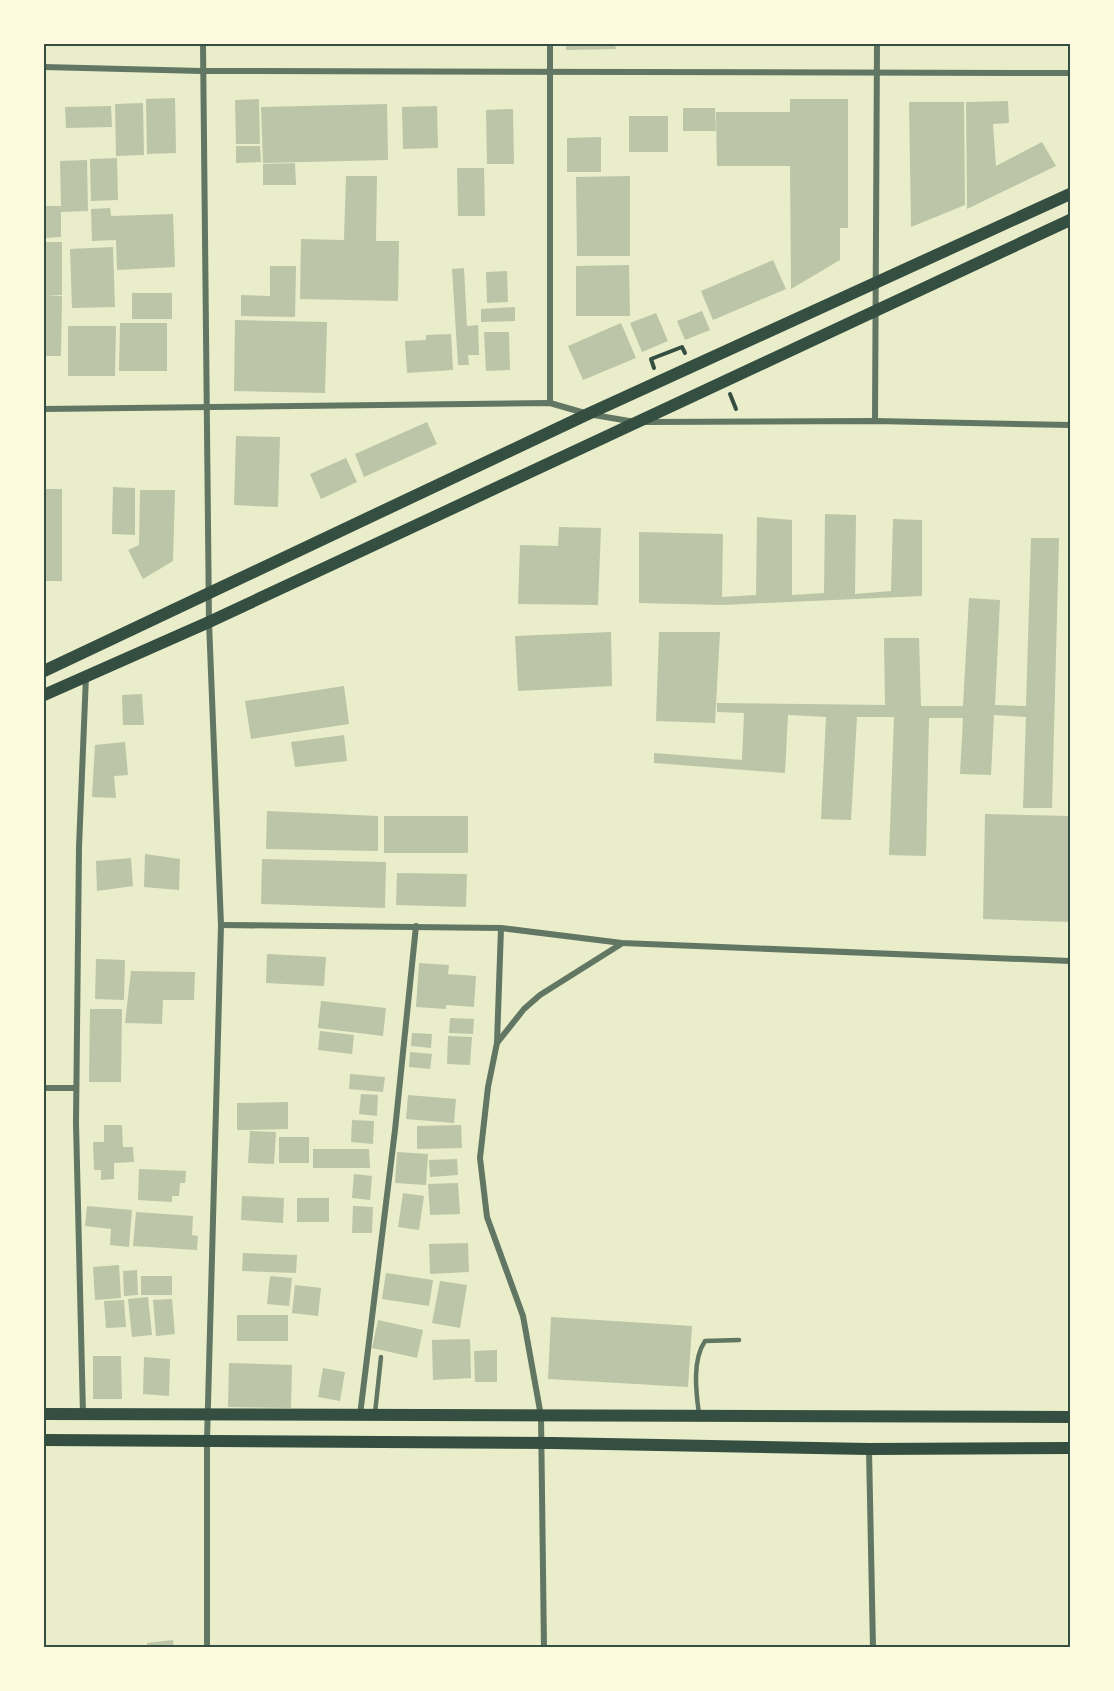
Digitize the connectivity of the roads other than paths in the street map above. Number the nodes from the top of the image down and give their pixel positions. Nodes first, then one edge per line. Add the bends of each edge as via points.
1 (203, 44) edge
2 (550, 44) edge
3 (877, 44) edge
4 (44, 67) edge
5 (202, 71) junction
6 (550, 72) junction
7 (876, 72) junction
8 (1071, 72) edge
9 (1071, 194) edge
10 (1069, 223) edge
11 (876, 283) junction
12 (876, 310) junction
13 (550, 403) junction
14 (205, 406) junction
15 (44, 409) edge
16 (588, 414) junction
17 (875, 421) junction
18 (635, 422) junction
19 (1071, 425) edge
20 (209, 594) junction
21 (209, 622) junction
22 (44, 671) edge
23 (86, 675) junction
24 (44, 695) edge
25 (221, 926) junction
26 (416, 926) junction
27 (501, 928) junction
28 (622, 943) junction
29 (1071, 961) edge
30 (496, 1043) junction
31 (44, 1088) edge
32 (76, 1088) junction
33 (739, 1340) dead end
34 (381, 1357) dead end
35 (44, 1414) edge
36 (82, 1414) junction
37 (208, 1414) junction
38 (360, 1415) junction
39 (375, 1415) junction
40 (541, 1416) junction
41 (700, 1416) junction
42 (1071, 1417) edge
43 (44, 1440) edge
44 (207, 1441) junction
45 (542, 1443) junction
46 (1071, 1448) edge
47 (869, 1449) junction
48 (207, 1647) edge
49 (544, 1647) edge
50 (873, 1647) edge

1 - 5 street
2 - 6 street
3 - 7 street
4 - 5 street
5 - 6 street
5 - 14 street
6 - 7 street
6 - 13 street
7 - 8 street
7 - 11 street
9 - 11 main road
10 - 12 main road
11 - 12 street
11 - 16 main road
12 - 17 street
12 - 18 main road
13 - 14 street
13 - 16 street
14 - 15 street
14 - 20 street
16 - 18 street
16 - 20 main road
17 - 18 street
17 - 19 street
18 - 21 main road
20 - 21 street
20 - 22 main road
21 - 23 main road
21 - 25 street
23 - 24 main road
23 - 32 street via 78,870
25 - 26 street
25 - 37 street
26 - 27 street
26 - 38 street
27 - 28 street
27 - 30 street
28 - 29 street
28 - 30 street via 540,995
30 - 40 street via 480,1158 487,1217 523,1316
31 - 32 street
32 - 36 street
33 - 41 lane via 705,1341 698,1351
34 - 39 lane
35 - 36 main road
36 - 37 main road
37 - 38 main road
37 - 44 street
38 - 39 main road
39 - 40 main road
40 - 41 main road
40 - 45 street
41 - 42 main road
43 - 44 main road
44 - 45 main road
44 - 48 street
45 - 47 main road
45 - 49 street
46 - 47 main road
47 - 50 street

